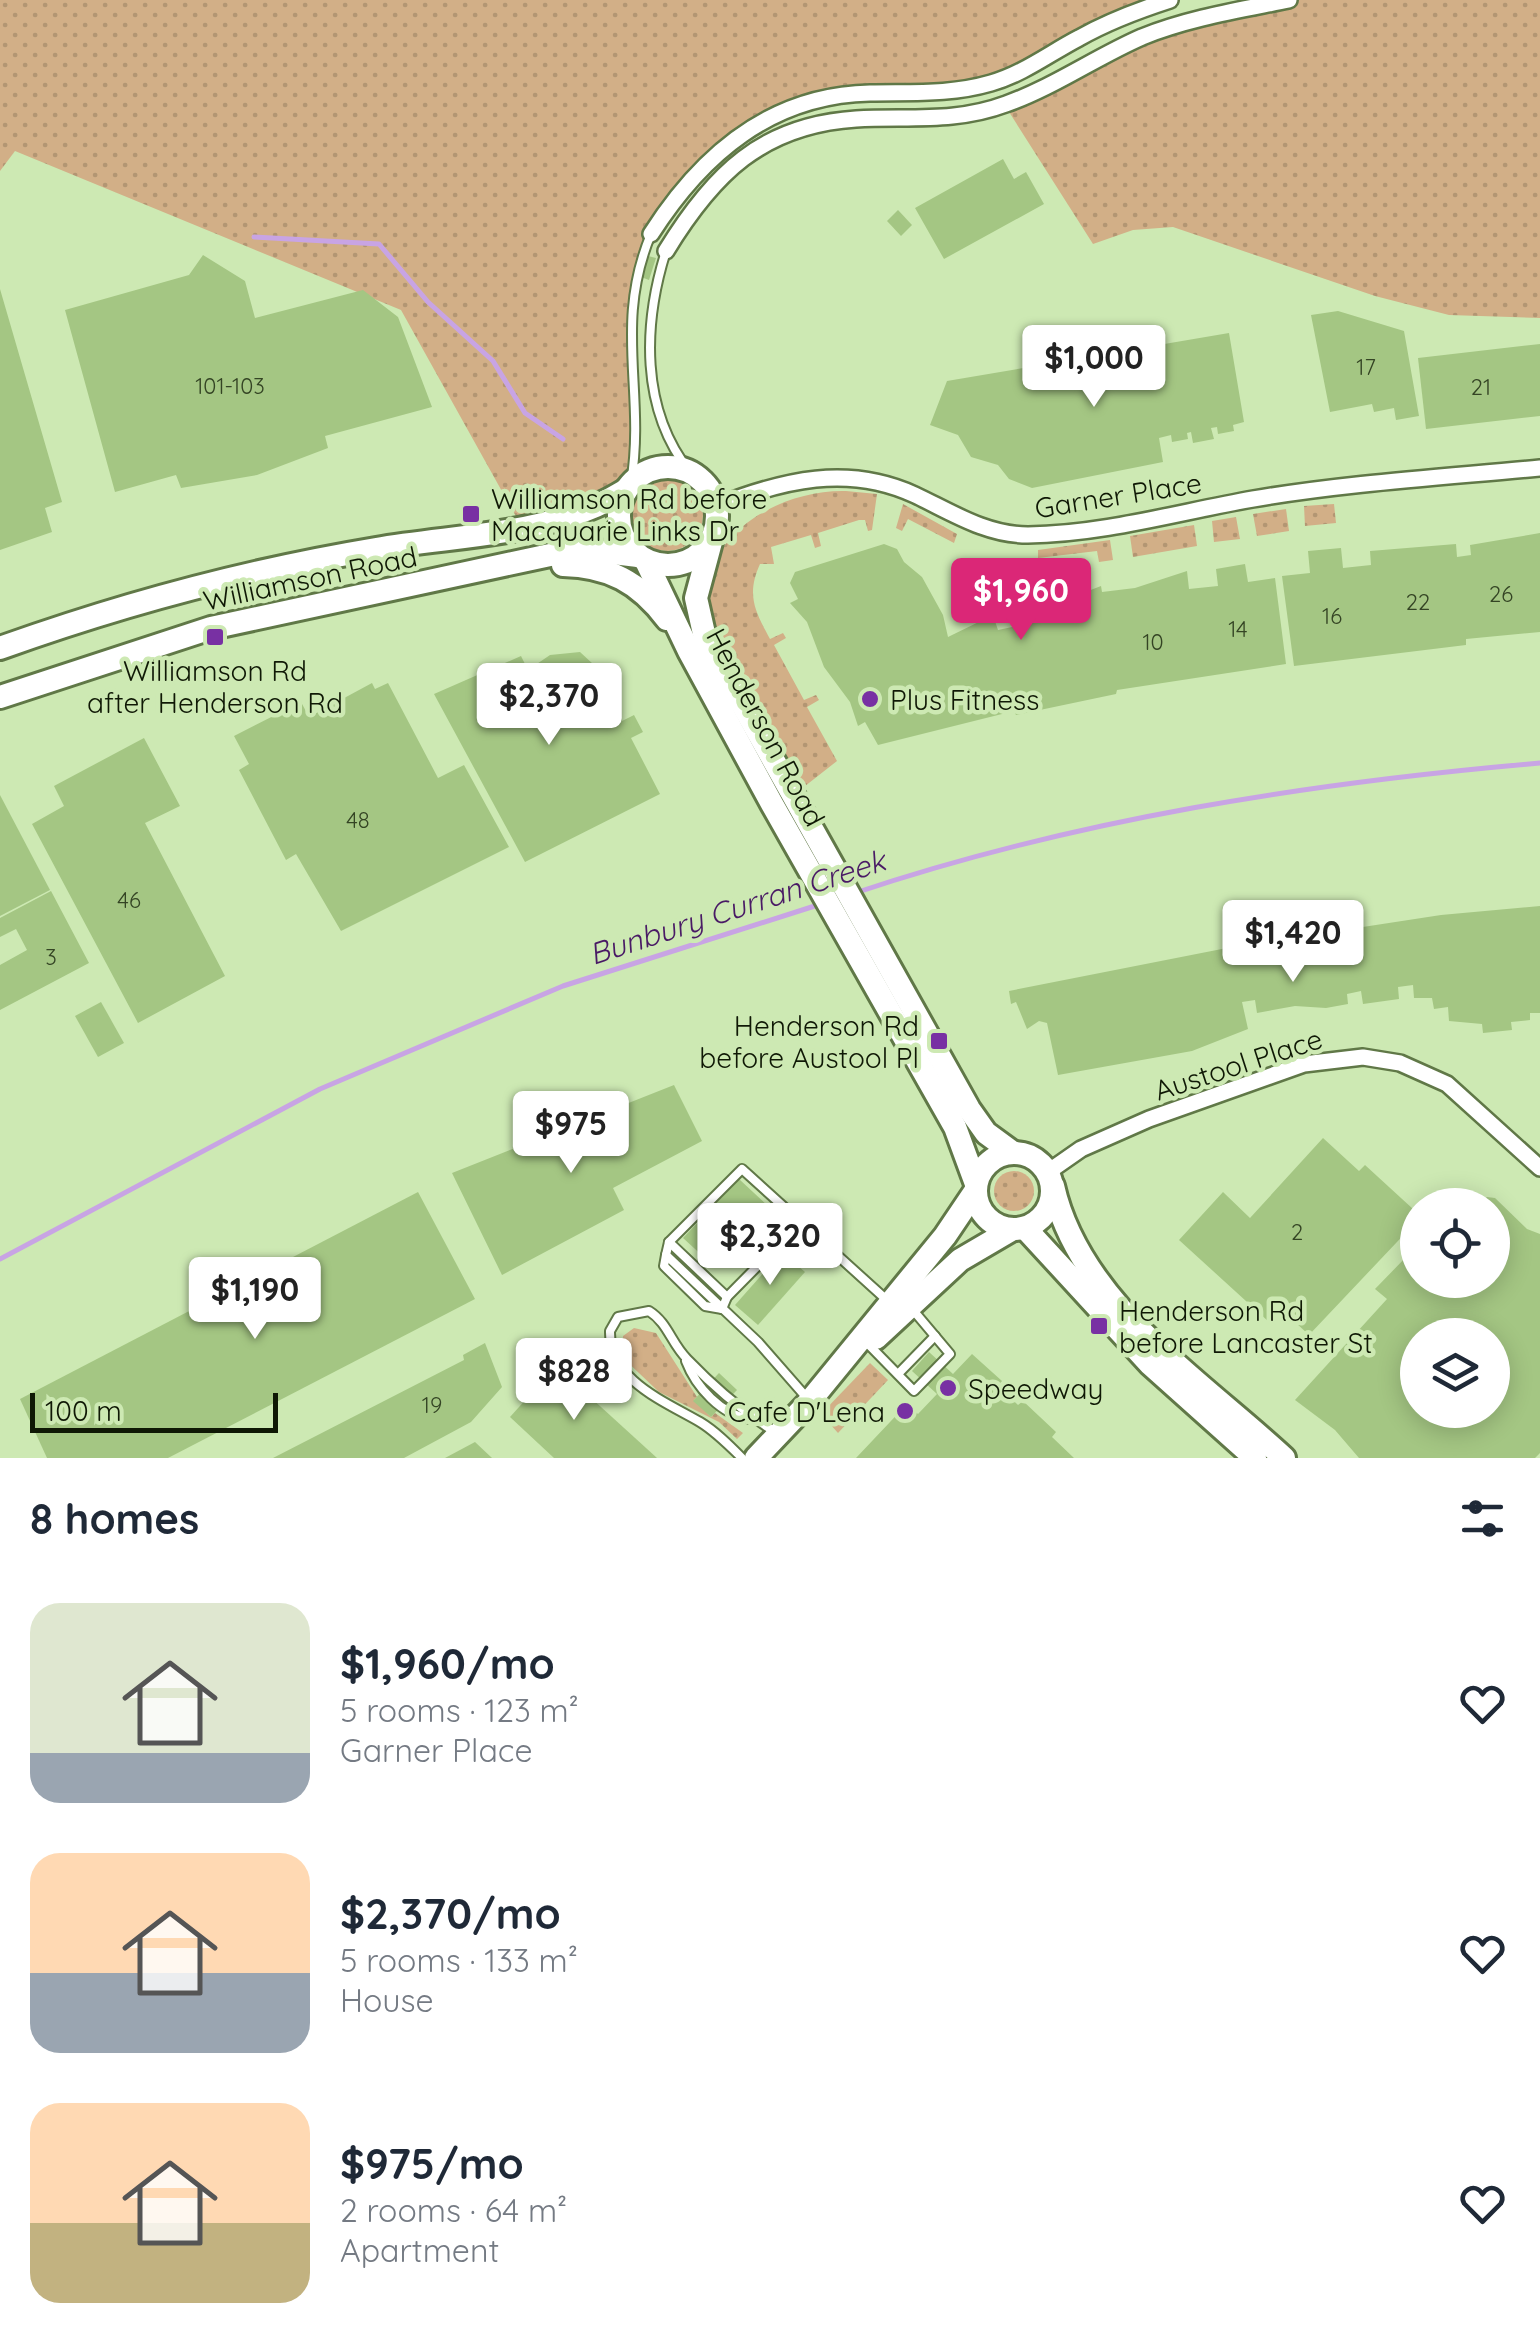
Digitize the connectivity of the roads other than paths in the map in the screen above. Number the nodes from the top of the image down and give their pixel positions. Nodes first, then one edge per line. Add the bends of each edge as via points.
1 (1170, 0) edge
2 (1289, 0) edge
3 (651, 234) joint
4 (666, 251) joint
5 (1540, 468) edge
6 (690, 472) junction
7 (628, 487) junction
8 (717, 506) junction
9 (711, 542) junction
10 (642, 558) junction
11 (458, 577) junction
12 (0, 648) edge
13 (689, 651) junction
14 (0, 697) edge
15 (782, 801) junction
16 (886, 987) junction
17 (1012, 1152) junction
18 (1540, 1168) edge
19 (1050, 1179) junction
20 (976, 1187) junction
21 (801, 1222) junction
22 (1019, 1228) junction
23 (670, 1242) junction
24 (728, 1297) junction
25 (722, 1308) junction
26 (900, 1308) junction
27 (936, 1336) junction
28 (869, 1345) junction
29 (898, 1374) junction
30 (810, 1400) junction
31 (778, 1434) junction
32 (742, 1458) edge
33 (756, 1458) edge
34 (1255, 1458) edge
35 (1284, 1458) edge

1 - 3 street via 993,83 824,96 767,118 711,157
2 - 4 street via 1186,21 974,114 856,119 788,134 735,163 714,183
3 - 7 lane via 631,298 628,340 639,429
4 - 6 lane via 652,301 653,388 667,439
5 - 8 street, Garner Place via 1254,499 1030,534 982,527 888,484 857,477 797,480
6 - 7 main road via 663,467
6 - 8 main road
7 - 10 main road via 620,526
7 - 12 main road, Williamson Road via 584,514 553,523 374,549 183,593
8 - 9 main road
9 - 10 main road via 682,564
9 - 15 main road, Henderson Road via 696,598 700,628
10 - 11 main road, Williamson Road via 572,552
10 - 13 main road, Henderson Road
11 - 13 main road via 545,566 607,570 641,589
11 - 14 main road, Williamson Road via 212,628
13 - 15 main road, Henderson Road
15 - 16 main road, Henderson Road
16 - 17 main road, Henderson Road via 976,1120
16 - 20 main road, Henderson Road via 955,1127
17 - 19 main road via 1033,1157
17 - 20 main road via 991,1160
18 - 19 street, Austool Place via 1447,1084 1400,1063 1352,1057 1304,1064 1149,1119 1080,1149
19 - 22 main road via 1046,1212
19 - 35 main road via 1071,1244 1100,1286
20 - 22 main road via 986,1217
20 - 26 main road
21 - 23 lane via 742,1169
21 - 24 lane
21 - 26 lane
22 - 26 main road via 978,1246
22 - 34 main road via 1150,1364
23 - 24 lane
23 - 25 lane via 666,1255
24 - 25 lane
25 - 30 lane
26 - 27 lane
26 - 28 main road
26 - 30 main road
27 - 29 lane
27 - 29 lane via 950,1354 914,1391
28 - 29 lane
28 - 30 main road
30 - 31 main road
31 - 32 lane via 683,1356 662,1319 649,1310 618,1318 610,1331 616,1361 641,1388 704,1424
31 - 33 main road

